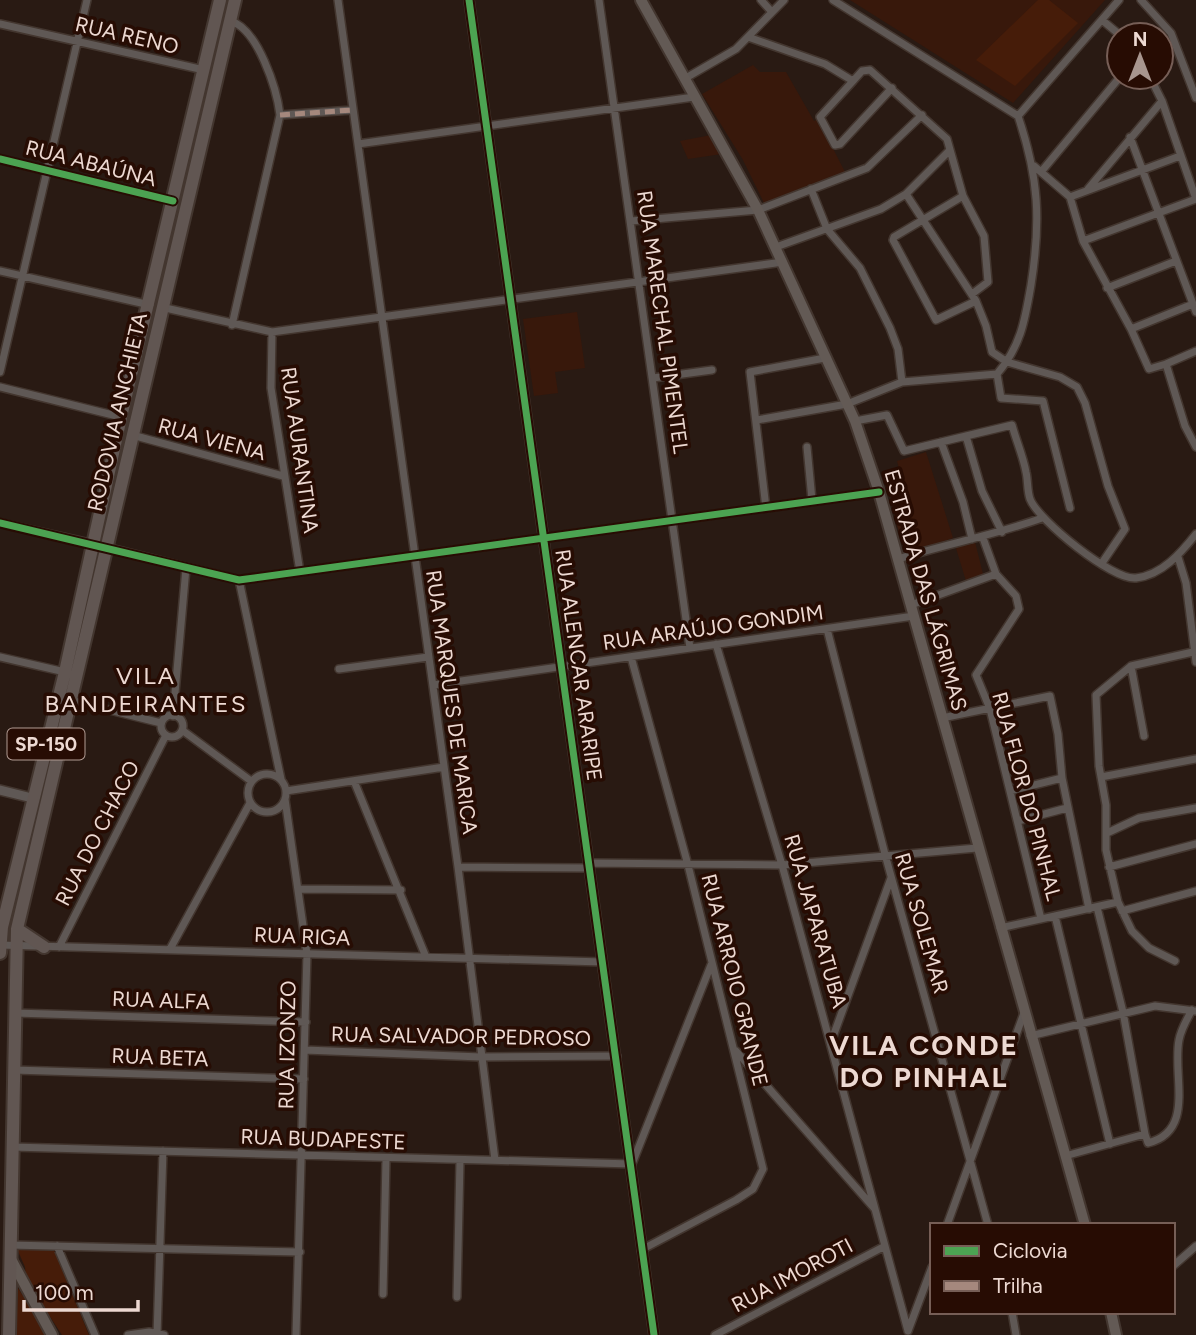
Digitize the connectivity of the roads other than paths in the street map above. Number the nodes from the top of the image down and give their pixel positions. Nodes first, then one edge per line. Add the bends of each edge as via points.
1 (87, 0) edge
2 (220, 0) edge
3 (234, 0) edge
4 (338, 0) edge
5 (469, 0) edge
6 (599, 0) edge
7 (641, 0) edge
8 (761, 0) edge
9 (784, 0) edge
10 (833, 0) edge
11 (1119, 0) edge
12 (1141, 0) edge
13 (771, 11) junction
14 (1102, 20) junction
15 (230, 21) junction
16 (1105, 22) edge
17 (0, 24) edge
18 (748, 37) junction
19 (78, 41) junction
20 (204, 71) junction
21 (684, 79) junction
22 (853, 81) junction
23 (892, 89) junction
24 (1108, 91) edge
25 (1157, 91) edge
26 (694, 97) junction
27 (1196, 98) edge
28 (1162, 100) junction
29 (615, 108) junction
30 (352, 110) junction
31 (922, 115) junction
32 (280, 116) junction
33 (1018, 116) junction
34 (487, 124) junction
35 (1130, 137) junction
36 (358, 144) junction
37 (950, 150) junction
38 (1180, 156) junction
39 (0, 159) edge
40 (1034, 166) junction
41 (1143, 170) junction
42 (47, 172) junction
43 (1041, 172) junction
44 (811, 189) junction
45 (1088, 189) junction
46 (905, 194) junction
47 (963, 196) junction
48 (1070, 197) junction
49 (1196, 199) edge
50 (173, 201) junction
51 (758, 210) junction
52 (1156, 214) junction
53 (924, 219) junction
54 (631, 221) junction
55 (827, 229) junction
56 (1083, 241) junction
57 (776, 247) junction
58 (1175, 261) junction
59 (783, 262) junction
60 (0, 271) edge
61 (22, 276) junction
62 (639, 282) junction
63 (1107, 288) junction
64 (974, 297) junction
65 (511, 298) junction
66 (1193, 304) junction
67 (155, 306) junction
68 (1196, 312) edge
69 (383, 315) junction
70 (232, 324) junction
71 (1131, 329) junction
72 (272, 332) junction
73 (1196, 351) edge
74 (825, 358) junction
75 (1007, 362) junction
76 (1166, 364) junction
77 (712, 370) dead end
78 (0, 372) edge
79 (997, 374) junction
80 (653, 378) junction
81 (902, 382) junction
82 (0, 387) edge
83 (847, 404) junction
84 (121, 416) junction
85 (757, 420) junction
86 (855, 421) junction
87 (132, 435) junction
88 (966, 436) junction
89 (941, 442) junction
90 (807, 447) dead end
91 (1196, 447) edge
92 (283, 476) junction
93 (879, 492) junction
94 (812, 500) junction
95 (766, 508) junction
96 (1070, 509) dead end
97 (1042, 518) junction
98 (673, 522) junction
99 (0, 523) edge
100 (1002, 532) junction
101 (1196, 534) edge
102 (983, 538) junction
103 (972, 539) junction
104 (543, 540) junction
105 (100, 545) junction
106 (414, 556) junction
107 (1178, 556) junction
108 (898, 559) junction
109 (1102, 563) junction
110 (187, 568) junction
111 (300, 572) junction
112 (996, 575) junction
113 (239, 580) junction
114 (913, 610) junction
115 (827, 629) junction
116 (716, 644) junction
117 (690, 648) junction
118 (1194, 648) edge
119 (0, 657) edge
120 (428, 657) junction
121 (631, 657) junction
122 (1196, 662) edge
123 (562, 665) junction
124 (1131, 666) junction
125 (339, 669) dead end
126 (65, 672) junction
127 (433, 685) junction
128 (69, 700) junction
129 (990, 709) junction
130 (173, 716) junction
131 (942, 718) junction
132 (161, 723) junction
133 (182, 730) junction
134 (166, 735) junction
135 (1144, 736) dead end
136 (1196, 759) edge
137 (444, 767) junction
138 (1101, 777) junction
139 (1062, 778) junction
140 (281, 779) junction
141 (251, 781) junction
142 (354, 781) junction
143 (0, 790) edge
144 (1010, 791) junction
145 (286, 795) junction
146 (32, 798) junction
147 (250, 803) junction
148 (1067, 808) junction
149 (1196, 808) edge
150 (1018, 821) junction
151 (1107, 833) junction
152 (1196, 844) edge
153 (977, 848) junction
154 (886, 858) junction
155 (590, 865) junction
156 (688, 865) junction
157 (782, 865) junction
158 (458, 867) junction
159 (1109, 867) junction
160 (891, 877) junction
161 (300, 889) junction
162 (401, 890) junction
163 (1196, 891) edge
164 (1118, 902) junction
165 (4, 906) edge
166 (1093, 908) junction
167 (1122, 911) junction
168 (1055, 916) junction
169 (1041, 919) junction
170 (1000, 928) junction
171 (17, 929) junction
172 (0, 945) edge
173 (16, 946) junction
174 (44, 947) junction
175 (59, 947) junction
176 (170, 949) junction
177 (0, 953) edge
178 (307, 954) junction
179 (426, 957) junction
180 (470, 957) junction
181 (1175, 961) dead end
182 (603, 962) junction
183 (711, 965) junction
184 (1194, 1010) edge
185 (1123, 1012) junction
186 (15, 1013) junction
187 (1024, 1013) junction
188 (306, 1022) junction
189 (1080, 1024) junction
190 (1030, 1036) junction
191 (831, 1042) junction
192 (734, 1048) junction
193 (305, 1051) junction
194 (617, 1056) junction
195 (481, 1057) junction
196 (13, 1070) junction
197 (304, 1079) junction
198 (1145, 1134) junction
199 (1110, 1144) junction
200 (12, 1147) junction
201 (163, 1151) junction
202 (302, 1156) junction
203 (1065, 1156) junction
204 (386, 1158) junction
205 (495, 1160) junction
206 (971, 1160) junction
207 (460, 1161) junction
208 (632, 1164) junction
209 (876, 1211) junction
210 (948, 1223) edge
211 (987, 1223) edge
212 (1084, 1223) edge
213 (57, 1246) junction
214 (885, 1246) junction
215 (1196, 1246) edge
216 (9, 1248) junction
217 (159, 1248) junction
218 (641, 1250) junction
219 (300, 1252) junction
220 (1175, 1264) edge
221 (930, 1271) edge
222 (383, 1294) dead end
223 (457, 1297) dead end
224 (1012, 1314) edge
225 (1111, 1314) edge
226 (907, 1333) edge
227 (160, 1334) edge
228 (9, 1335) edge
229 (52, 1335) edge
230 (95, 1335) edge
231 (128, 1335) edge
232 (296, 1335) edge
233 (654, 1335) edge
234 (715, 1335) edge
235 (1016, 1335) edge
236 (1116, 1335) edge

1 - 19 street
2 - 20 highway, RODOVIA ANCHIETA / SP-150
3 - 15 highway, RODOVIA ANCHIETA / SP-150
4 - 30 street, RUA MARQUES DE MARICA
5 - 34 street, RUA ALENCAR ARARIPE
6 - 29 street, RUA MARECHAL PIMENTEL
7 - 21 main road, ESTRADA DAS LÁGRIMAS
8 - 13 street
9 - 13 street
10 - 33 street
11 - 14 street
12 - 27 street via 1171,33
13 - 18 street
14 - 16 street
14 - 33 street
15 - 32 street via 243,27 268,70
15 - 67 highway, RODOVIA ANCHIETA / SP-150
17 - 19 street, RUA RENO
18 - 21 street via 727,56
18 - 22 street via 825,64
19 - 20 street, RUA RENO
19 - 42 street
20 - 50 highway, RODOVIA ANCHIETA / SP-150
21 - 26 main road, ESTRADA DAS LÁGRIMAS
22 - 23 street via 868,69
22 - 23 street via 820,117 836,146
23 - 31 street
24 - 43 street
25 - 28 street
26 - 29 street
26 - 51 main road, ESTRADA DAS LÁGRIMAS
28 - 35 street
28 - 38 street
29 - 34 street
29 - 54 street, RUA MARECHAL PIMENTEL
30 - 32 street
30 - 36 street, RUA MARQUES DE MARICA
31 - 37 street via 944,134
31 - 44 street via 875,163
32 - 70 street
33 - 40 street
34 - 36 street
34 - 65 street, RUA ALENCAR ARARIPE
35 - 41 street
35 - 45 street
36 - 69 street, RUA MARQUES DE MARICA
37 - 46 street
37 - 47 street
38 - 41 street
38 - 49 street
39 - 42 street, RUA ABAÚNA
40 - 43 street
40 - 75 street via 1039,211 1036,254 1025,326
41 - 45 street
41 - 52 street
42 - 50 street, RUA ABAÚNA
42 - 61 street
43 - 48 street
44 - 51 street
44 - 55 street
45 - 48 street
46 - 53 street
46 - 55 street via 881,209
47 - 53 street
47 - 64 street via 985,241 988,282
48 - 56 street
49 - 52 street
50 - 67 highway, RODOVIA ANCHIETA / SP-150
51 - 54 street
51 - 57 main road, ESTRADA DAS LÁGRIMAS
52 - 56 street
52 - 58 street
53 - 64 street
53 - 64 street via 893,240 935,318 941,319
54 - 62 street, RUA MARECHAL PIMENTEL
55 - 57 street
55 - 81 street via 867,279 895,338
56 - 63 street
57 - 59 main road, ESTRADA DAS LÁGRIMAS
58 - 63 street
58 - 66 street
59 - 62 street
59 - 74 main road, ESTRADA DAS LÁGRIMAS
60 - 61 street
61 - 67 street
61 - 78 street
62 - 65 street
62 - 80 street, RUA MARECHAL PIMENTEL
63 - 71 street
64 - 75 street via 992,352
65 - 69 street
65 - 104 street, RUA ALENCAR ARARIPE
66 - 68 street
66 - 71 street
67 - 70 street
67 - 84 highway, RODOVIA ANCHIETA / SP-150
67 - 87 highway, RODOVIA ANCHIETA / SP-150
69 - 72 street
69 - 106 street, RUA MARQUES DE MARICA
70 - 72 street
71 - 76 street via 1149,369
72 - 92 street, RUA AURANTINA via 271,388
73 - 76 street
74 - 83 main road, ESTRADA DAS LÁGRIMAS
74 - 85 street via 751,370
75 - 79 street
75 - 109 street via 1060,377 1082,394 1125,529
76 - 91 street
77 - 80 street
79 - 81 street
79 - 96 street via 1001,398 1043,401
80 - 98 street, RUA MARECHAL PIMENTEL
81 - 83 street
82 - 84 street
83 - 85 street
83 - 86 main road, ESTRADA DAS LÁGRIMAS
84 - 105 highway, RODOVIA ANCHIETA / SP-150
85 - 95 street
86 - 89 street via 887,415 904,451
86 - 93 main road, ESTRADA DAS LÁGRIMAS
87 - 92 street, RUA VIENA
87 - 105 highway, RODOVIA ANCHIETA / SP-150
88 - 89 street
88 - 97 street via 1012,425 1030,498
88 - 100 street via 982,491
89 - 103 street
90 - 94 street
92 - 111 street, RUA AURANTINA
93 - 94 street
93 - 108 main road, ESTRADA DAS LÁGRIMAS
94 - 95 street
95 - 98 street
97 - 100 street
97 - 109 street
98 - 104 street
98 - 117 street, RUA MARECHAL PIMENTEL
99 - 105 street
100 - 102 street
101 - 107 street
102 - 103 street
102 - 112 street, RUA FLOR DO PINHAL
103 - 108 street
104 - 106 street
104 - 123 street, RUA ALENCAR ARARIPE
105 - 110 street
105 - 126 highway, RODOVIA ANCHIETA / SP-150
105 - 128 highway, RODOVIA ANCHIETA / SP-150
106 - 111 street
106 - 120 street, RUA MARQUES DE MARICA
107 - 109 street via 1133,579
107 - 118 street
108 - 114 main road, ESTRADA DAS LÁGRIMAS
110 - 113 street
110 - 130 street
111 - 113 street
112 - 114 street, RUA ARAÚJO GONDIM
112 - 129 street, RUA FLOR DO PINHAL via 1016,596 1019,609 976,674
113 - 140 street
114 - 115 street, RUA ARAÚJO GONDIM
114 - 131 main road, ESTRADA DAS LÁGRIMAS
115 - 116 street, RUA ARAÚJO GONDIM
115 - 154 street, RUA SOLEMAR
116 - 117 street, RUA ARAÚJO GONDIM
116 - 157 street, RUA JAPARATUBA
117 - 121 street, RUA ARAÚJO GONDIM
118 - 122 street
118 - 124 street
119 - 126 street
120 - 125 street
120 - 127 street, RUA MARQUES DE MARICA
121 - 123 street, RUA ARAÚJO GONDIM
121 - 156 street, RUA ARROIO GRANDE
123 - 127 street, RUA ARAÚJO GONDIM
123 - 155 street, RUA ALENCAR ARARIPE
124 - 135 street
124 - 138 street via 1096,695
126 - 146 highway, RODOVIA ANCHIETA / SP-150
127 - 137 street, RUA MARQUES DE MARICA
128 - 132 street
128 - 171 highway, RODOVIA ANCHIETA / SP-150
129 - 131 street
129 - 139 street via 1050,696
129 - 144 street, RUA FLOR DO PINHAL
130 - 132 street
130 - 133 street via 181,721
131 - 153 main road, ESTRADA DAS LÁGRIMAS
132 - 134 street
133 - 134 street via 176,736
133 - 141 street
134 - 175 street, RUA DO CHACO
136 - 138 street
137 - 142 street
137 - 158 street, RUA MARQUES DE MARICA
138 - 151 street
139 - 144 street
139 - 148 street
140 - 141 street via 262,774
140 - 145 street
141 - 147 street
142 - 145 street
142 - 162 street
143 - 146 street
144 - 150 street, RUA FLOR DO PINHAL
145 - 147 street via 276,810 269,812
145 - 161 street, RUA IZONZO
146 - 165 highway, RODOVIA ANCHIETA / SP-150
147 - 176 street
148 - 150 street
148 - 166 street
149 - 151 street via 1139,818
150 - 169 street, RUA FLOR DO PINHAL
151 - 159 street
152 - 159 street
153 - 154 street
153 - 170 main road, ESTRADA DAS LÁGRIMAS
154 - 157 street
154 - 160 street, RUA SOLEMAR
155 - 156 street
155 - 158 street
155 - 182 street, RUA ALENCAR ARARIPE
156 - 157 street
156 - 183 street, RUA ARROIO GRANDE
157 - 191 street, RUA JAPARATUBA
158 - 180 street, RUA MARQUES DE MARICA
159 - 164 street
160 - 191 street
160 - 206 street, RUA SOLEMAR
161 - 162 street
161 - 178 street, RUA IZONZO
162 - 179 street
163 - 167 street
164 - 166 street
164 - 167 street
165 - 172 highway, RODOVIA ANCHIETA / SP-150
166 - 168 street
166 - 185 street
167 - 181 street via 1141,940
168 - 169 street
168 - 189 street
169 - 170 street
170 - 187 main road, ESTRADA DAS LÁGRIMAS
171 - 173 highway, RODOVIA ANCHIETA / SP-150
171 - 174 highway
172 - 173 street, RUA RIGA
172 - 177 highway, RODOVIA ANCHIETA / SP-150
173 - 174 street, RUA RIGA
173 - 186 highway, RODOVIA ANCHIETA / SP-150
174 - 175 street, RUA RIGA
175 - 176 street, RUA RIGA
176 - 178 street, RUA RIGA
178 - 179 street, RUA RIGA
178 - 188 street, RUA IZONZO
179 - 180 street, RUA RIGA
180 - 182 street, RUA RIGA
180 - 195 street, RUA MARQUES DE MARICA
182 - 194 street, RUA ALENCAR ARARIPE
183 - 192 street, RUA ARROIO GRANDE
183 - 208 street
184 - 185 street via 1155,1006
184 - 198 street via 1179,1038 1180,1102 1175,1123 1162,1140 1148,1143
185 - 189 street
185 - 198 street
186 - 188 street, RUA ALFA
186 - 196 highway, RODOVIA ANCHIETA / SP-150
187 - 190 main road, ESTRADA DAS LÁGRIMAS
187 - 206 street
188 - 193 street, RUA IZONZO
189 - 190 street
189 - 199 street
190 - 203 main road, ESTRADA DAS LÁGRIMAS
191 - 209 street, RUA JAPARATUBA
192 - 209 street
192 - 218 street, RUA ARROIO GRANDE via 762,1158 759,1181 736,1200
193 - 195 street, RUA SALVADOR PEDROSO
193 - 197 street, RUA IZONZO
194 - 195 street, RUA SALVADOR PEDROSO
194 - 208 street, RUA ALENCAR ARARIPE
195 - 205 street, RUA MARQUES DE MARICA
196 - 197 street, RUA BETA
196 - 200 highway, RODOVIA ANCHIETA / SP-150
197 - 202 street, RUA IZONZO
198 - 199 street
199 - 203 street
200 - 201 street, RUA BUDAPESTE
200 - 216 highway, RODOVIA ANCHIETA / SP-150
201 - 202 street, RUA BUDAPESTE
201 - 217 street
202 - 204 street, RUA BUDAPESTE
202 - 219 street, RUA IZONZO
203 - 212 main road, ESTRADA DAS LÁGRIMAS
204 - 207 street, RUA BUDAPESTE
204 - 222 street
205 - 207 street, RUA BUDAPESTE
205 - 208 street, RUA BUDAPESTE
206 - 210 street
206 - 211 street, RUA SOLEMAR
207 - 223 street
208 - 218 street, RUA ALENCAR ARARIPE
209 - 214 street, RUA JAPARATUBA
213 - 216 street
213 - 217 street
213 - 230 street
214 - 226 street, RUA JAPARATUBA
214 - 234 street, RUA IMOROTI
215 - 220 street
216 - 228 highway, RODOVIA ANCHIETA / SP-150
216 - 229 main road via 28,1295
217 - 219 street
217 - 227 street
218 - 233 street, RUA ALENCAR ARARIPE
219 - 232 street, RUA IZONZO
221 - 226 street
224 - 235 street
225 - 236 main road
227 - 231 street

